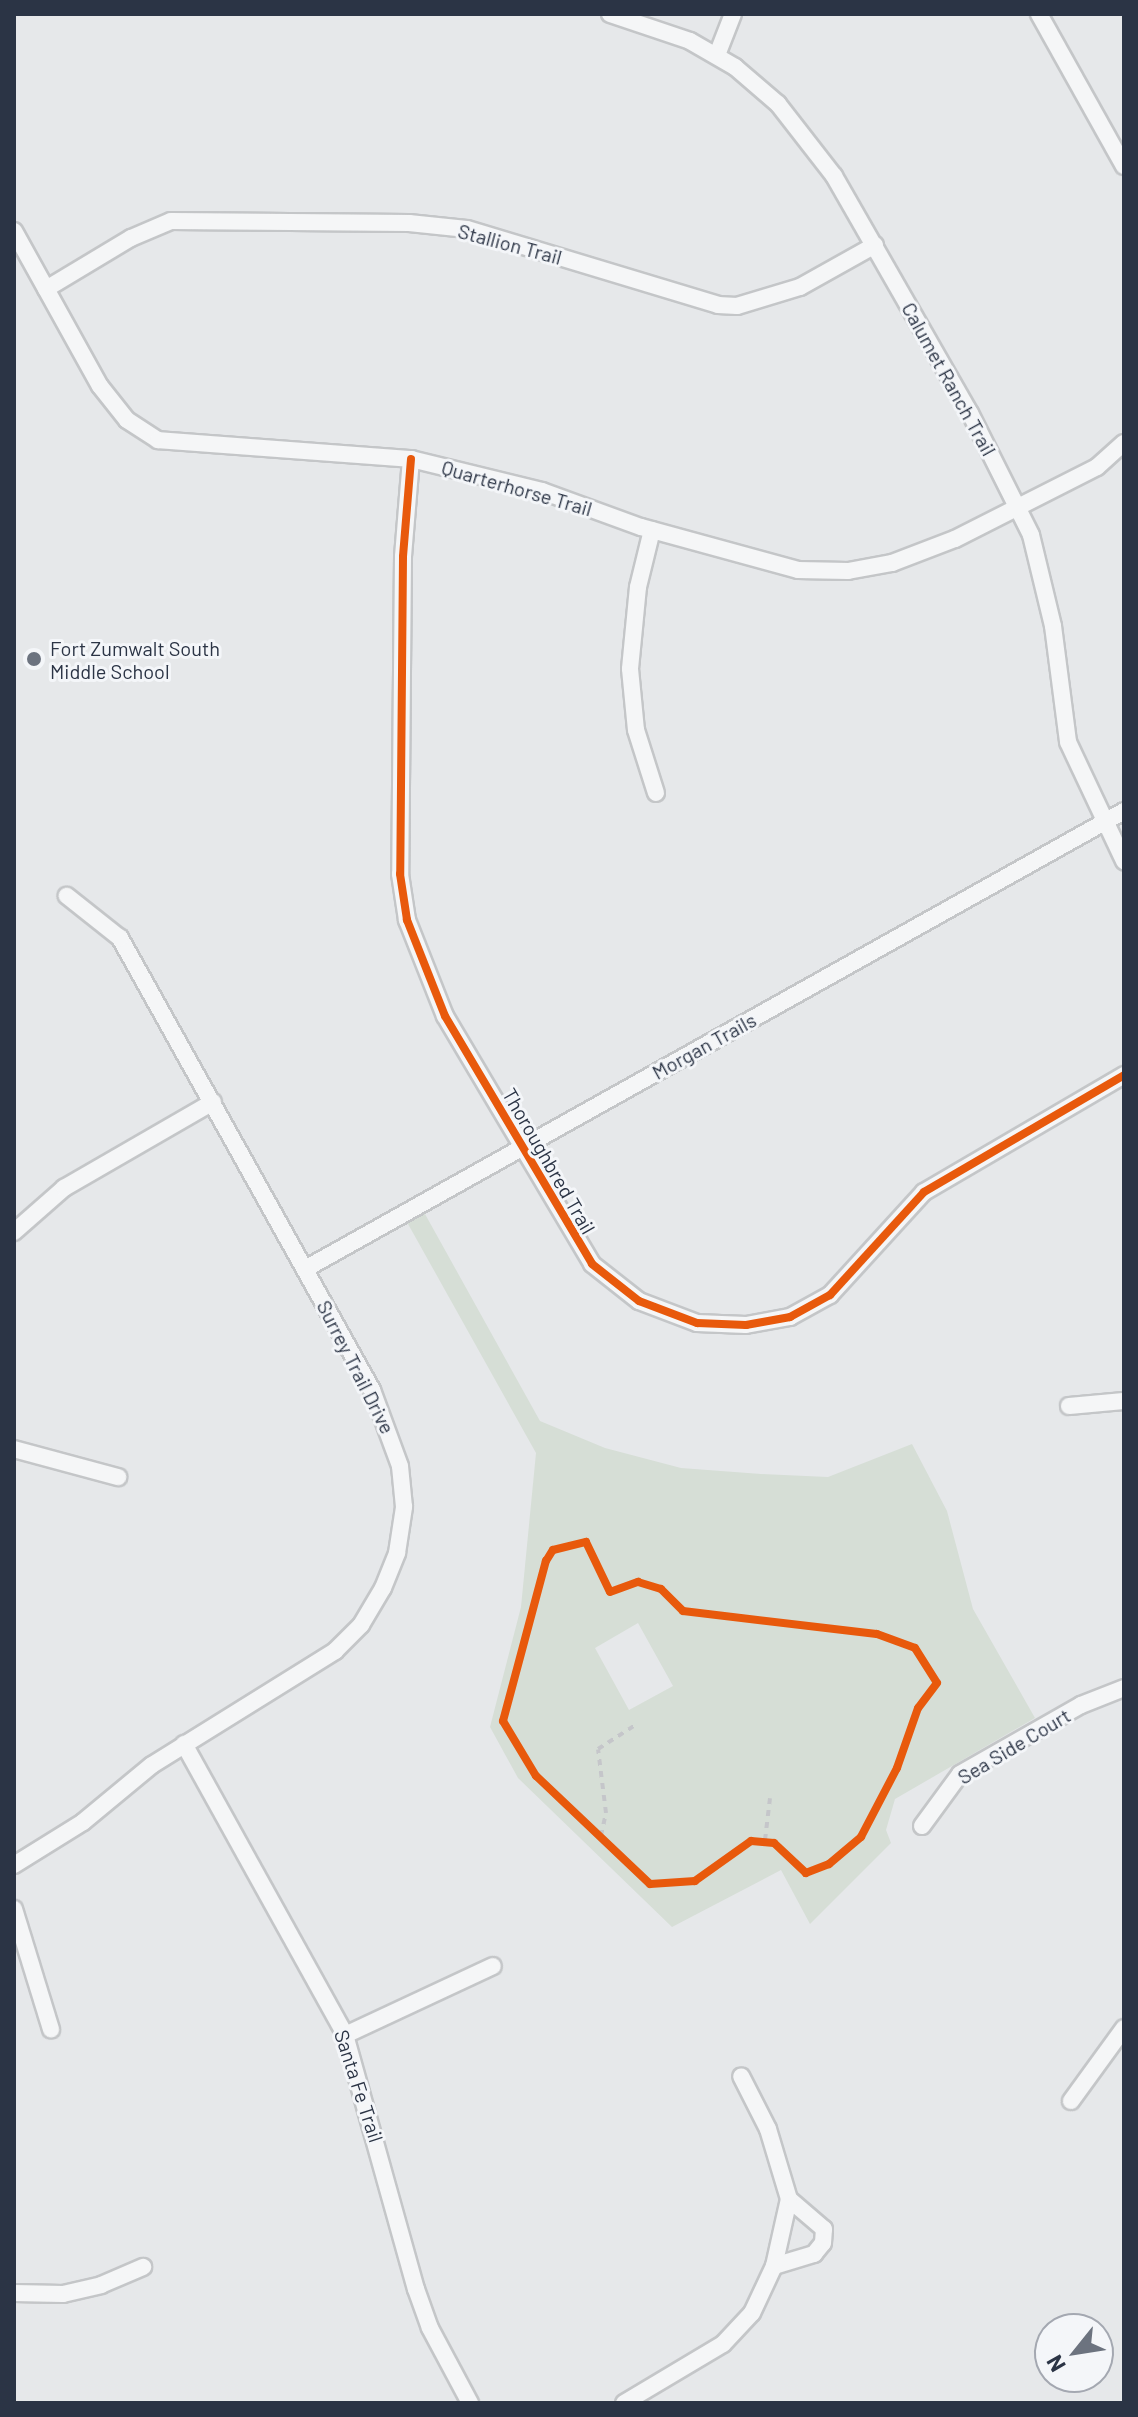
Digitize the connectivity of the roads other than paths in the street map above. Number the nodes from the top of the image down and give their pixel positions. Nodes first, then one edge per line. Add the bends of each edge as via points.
1 (610, 14) edge
2 (733, 14) edge
3 (1039, 14) edge
4 (717, 55) junction
5 (1124, 166) edge
6 (14, 231) edge
7 (875, 245) junction
8 (46, 289) junction
9 (1124, 443) edge
10 (411, 459) junction
11 (1019, 508) junction
12 (652, 530) junction
13 (656, 793) dead end
14 (1124, 811) edge
15 (1105, 823) junction
16 (1124, 861) edge
17 (67, 896) dead end
18 (1124, 1075) edge
19 (213, 1102) junction
20 (524, 1147) junction
21 (14, 1232) edge
22 (305, 1269) junction
23 (1124, 1401) edge
24 (1069, 1406) dead end
25 (14, 1449) edge
26 (118, 1477) dead end
27 (1124, 1688) edge
28 (184, 1744) junction
29 (922, 1826) dead end
30 (14, 1865) edge
31 (14, 1909) edge
32 (493, 1966) dead end
33 (1124, 2028) edge
34 (51, 2029) dead end
35 (345, 2035) junction
36 (741, 2076) dead end
37 (1071, 2101) dead end
38 (789, 2199) junction
39 (774, 2266) junction
40 (143, 2267) dead end
41 (14, 2293) edge
42 (470, 2403) edge
43 (624, 2403) edge

1 - 4 street, Calumet Ranch Trail
2 - 4 street
3 - 5 street
4 - 7 street, Calumet Ranch Trail via 778,104 809,139
6 - 8 street, Quarterhorse Trail
7 - 8 street, Stallion Trail via 800,287 737,306 718,305 467,229 409,223 171,221 131,238
7 - 11 street, Calumet Ranch Trail
8 - 10 street, Quarterhorse Trail via 100,386 127,420 158,440
9 - 11 street, Quarterhorse Trail via 1097,467
10 - 12 street, Quarterhorse Trail via 542,491
10 - 20 street, Thoroughbred Trail via 403,557 400,874 407,920 445,1016
11 - 12 street, Quarterhorse Trail via 892,563 848,571 798,570
11 - 15 street, Calumet Ranch Trail via 1044,574 1068,742
12 - 13 street via 638,587 630,669 636,730
14 - 15 street, Morgan Trails
15 - 16 street, Calumet Ranch Trail
15 - 20 street, Morgan Trails
17 - 19 street, Surrey Trail Drive via 120,938
18 - 20 street, Thoroughbred Trail via 924,1192 830,1295 790,1317 746,1325 697,1323 627,1292 592,1264
19 - 21 street via 64,1188
19 - 22 street, Surrey Trail Drive
20 - 22 street, Morgan Trails
22 - 28 street, Surrey Trail Drive via 389,1424 404,1507 397,1553 361,1625 335,1651
23 - 24 street
25 - 26 street
27 - 29 street, Sea Side Court via 1081,1705 960,1774
28 - 30 street, Surrey Trail Drive via 71,1830
28 - 35 street, Santa Fe Trail
31 - 34 street
32 - 35 street
33 - 37 street
35 - 42 street, Santa Fe Trail via 416,2289 430,2328
36 - 38 street via 768,2129
38 - 39 street
38 - 39 street via 824,2229 823,2243 814,2254
39 - 43 street via 752,2313 723,2344
40 - 41 street via 63,2294

